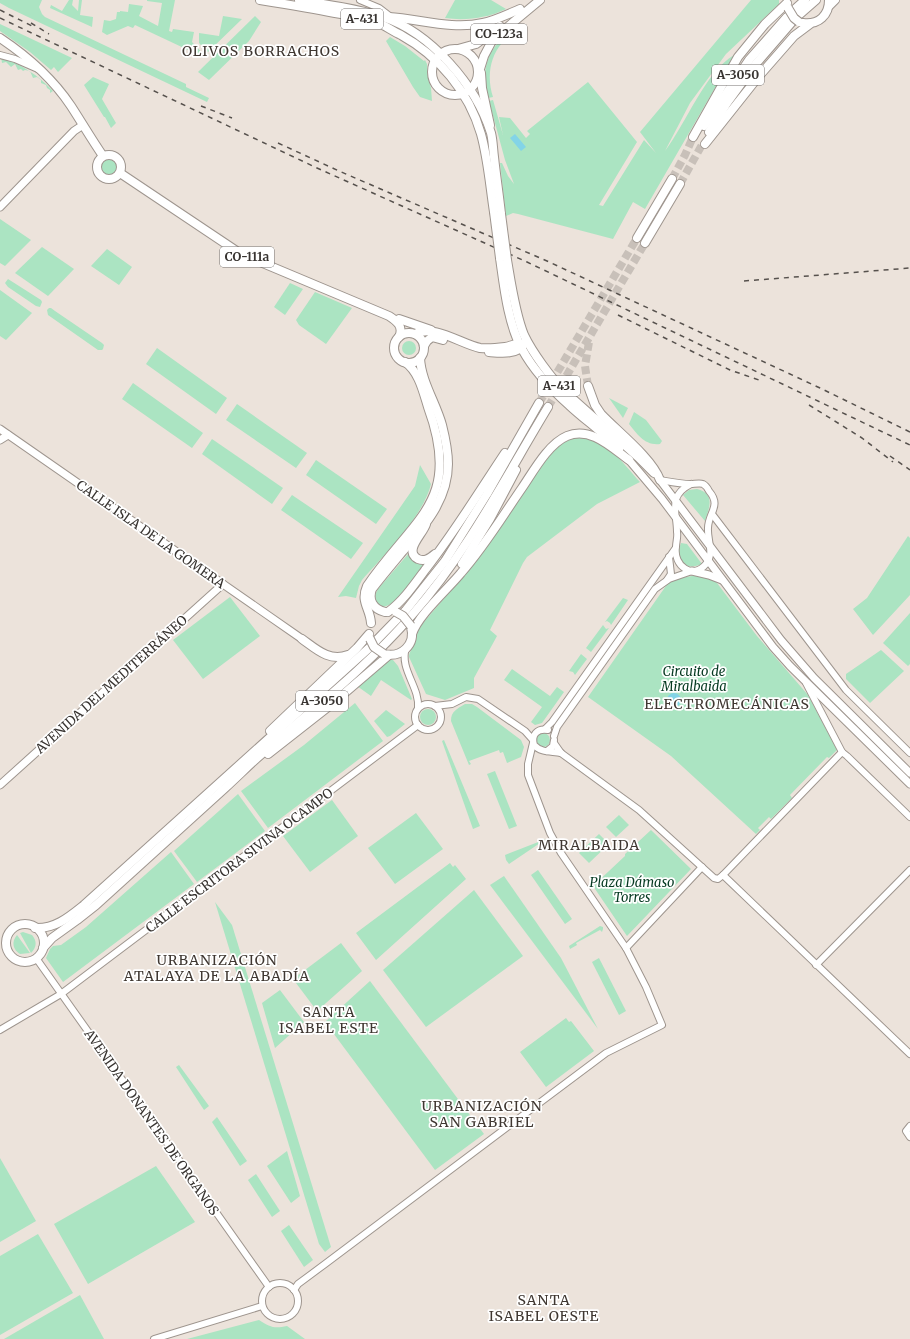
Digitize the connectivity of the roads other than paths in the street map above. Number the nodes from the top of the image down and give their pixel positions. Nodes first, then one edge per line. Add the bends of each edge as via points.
1 (260, 0) edge
2 (299, 0) edge
3 (360, 0) edge
4 (531, 0) edge
5 (540, 0) edge
6 (805, 0) edge
7 (816, 0) edge
8 (835, 0) edge
9 (829, 2) edge
10 (379, 8) junction
11 (520, 9) junction
12 (792, 12) edge
13 (382, 17) junction
14 (391, 17) junction
15 (403, 22) junction
16 (810, 24) junction
17 (0, 38) edge
18 (458, 49) junction
19 (0, 55) edge
20 (438, 57) junction
21 (482, 61) junction
22 (39, 69) junction
23 (479, 75) junction
24 (467, 92) junction
25 (83, 125) junction
26 (491, 134) junction
27 (699, 141) junction
28 (103, 156) junction
29 (120, 173) junction
30 (672, 179) tunnel mouth
31 (680, 184) tunnel mouth
32 (0, 208) edge
33 (498, 213) junction
34 (637, 238) tunnel mouth
35 (645, 243) tunnel mouth
36 (504, 259) junction
37 (505, 294) junction
38 (386, 315) junction
39 (400, 319) junction
40 (435, 332) junction
41 (414, 334) junction
42 (524, 334) junction
43 (399, 337) junction
44 (424, 346) junction
45 (521, 346) junction
46 (508, 349) junction
47 (420, 358) junction
48 (405, 362) junction
49 (542, 379) junction
50 (558, 385) junction
51 (588, 386) tunnel mouth
52 (548, 407) tunnel mouth
53 (0, 429) edge
54 (535, 429) junction
55 (8, 434) junction
56 (0, 440) edge
57 (629, 460) junction
58 (660, 480) junction
59 (691, 484) junction
60 (676, 500) junction
61 (712, 514) junction
62 (675, 517) junction
63 (426, 524) junction
64 (710, 546) junction
65 (675, 548) junction
66 (439, 552) junction
67 (669, 557) junction
68 (708, 561) junction
69 (661, 569) junction
70 (692, 571) junction
71 (671, 572) junction
72 (722, 580) junction
73 (665, 581) junction
74 (223, 584) junction
75 (436, 601) junction
76 (390, 612) junction
77 (372, 622) junction
78 (411, 630) junction
79 (369, 636) junction
80 (302, 639) joint
81 (406, 648) junction
82 (350, 654) junction
83 (389, 654) junction
84 (407, 668) junction
85 (803, 678) junction
86 (417, 694) junction
87 (452, 704) junction
88 (432, 705) junction
89 (418, 708) junction
90 (442, 716) junction
91 (418, 725) junction
92 (545, 729) junction
93 (525, 731) junction
94 (536, 732) junction
95 (554, 739) junction
96 (533, 742) junction
97 (544, 751) junction
98 (842, 752) junction
99 (561, 753) junction
100 (910, 753) edge
101 (529, 760) junction
102 (910, 773) edge
103 (910, 784) edge
104 (0, 785) edge
105 (223, 785) junction
106 (910, 817) edge
107 (702, 867) junction
108 (910, 870) edge
109 (723, 875) junction
110 (35, 928) junction
111 (7, 937) junction
112 (0, 943) edge
113 (43, 948) junction
114 (626, 948) junction
115 (0, 955) edge
116 (12, 957) junction
117 (36, 958) junction
118 (816, 965) junction
119 (61, 994) junction
120 (0, 1030) edge
121 (910, 1053) edge
122 (908, 1128) edge
123 (910, 1137) edge
124 (268, 1287) junction
125 (294, 1290) junction
126 (262, 1306) junction
127 (154, 1339) edge

1 - 20 main road, A-431 via 374,22
2 - 13 main road, A-431
3 - 10 street
4 - 11 main road, CO-123a
5 - 21 main road, CO-123a via 495,37
6 - 12 main road, A-3050
7 - 12 main road, A-3050
8 - 9 main road
9 - 16 main road via 825,15
10 - 14 street
10 - 15 street
11 - 15 main road via 488,22 471,25
11 - 18 main road, CO-123a via 480,42
12 - 16 main road
12 - 27 main road, A-3050 via 749,60 722,98
12 - 27 main road via 765,24 738,57
13 - 14 main road
13 - 15 main road, A-431
14 - 15 main road
15 - 20 main road, A-431
16 - 27 main road via 794,36
17 - 22 main road via 16,48
18 - 20 main road via 448,50
18 - 23 main road via 473,57
19 - 22 street
20 - 24 main road, A-431 via 457,72
20 - 24 main road via 432,70 433,80 440,91 450,95
21 - 23 main road, CO-123a
21 - 26 main road via 481,83
22 - 25 main road via 59,90
23 - 24 main road via 475,86
24 - 26 main road, A-431
24 - 33 main road, A-431 via 481,133
25 - 28 main road
25 - 32 main road via 74,131
26 - 33 main road, A-431
28 - 29 main road via 117,158 122,165
28 - 29 main road via 97,166 100,176 112,179
29 - 38 main road, CO-111a via 241,254
30 - 34 main road
31 - 35 main road
33 - 36 main road, A-431, bridge
36 - 37 main road, A-431
36 - 42 main road, A-431
37 - 45 main road, A-431
37 - 46 main road via 513,335
38 - 39 main road
38 - 43 main road via 400,326
39 - 40 main road
39 - 41 main road via 408,324
40 - 41 main road via 422,331
40 - 46 main road via 480,348
41 - 43 main road via 406,333
41 - 44 main road via 421,339
42 - 45 main road via 525,340
42 - 50 main road, A-431
43 - 48 main road via 394,351 399,359
44 - 46 main road via 435,337 478,351 500,353
44 - 47 main road
45 - 46 main road
45 - 49 main road, A-431
45 - 50 main road via 528,349 546,374
46 - 49 main road via 522,358
47 - 48 main road via 411,363
47 - 63 main road via 441,422 448,464 441,499
48 - 77 main road via 415,372 432,418 440,446 439,478 428,508 366,586 364,599
49 - 57 main road, A-431
50 - 58 main road, A-431
51 - 58 main road via 601,414 647,460
52 - 54 main road, A-3050
53 - 55 main road, CALLE ISLA DE LA GOMERA
54 - 75 main road via 490,519
54 - 105 main road, A-3050 via 456,558 412,615 374,654 255,760
55 - 56 main road
55 - 74 main road, CALLE ISLA DE LA GOMERA
57 - 62 main road, A-431
57 - 75 main road via 591,435 574,434 558,440 546,453 462,572
58 - 59 street
58 - 60 main road, A-431
59 - 60 street via 681,490
59 - 61 street via 702,484 712,493 715,503
60 - 62 street
60 - 64 main road, A-431
61 - 64 street via 708,525
61 - 100 street via 846,690
62 - 65 street via 678,533
62 - 68 main road, A-431
63 - 66 main road via 412,549 414,554 417,558 427,560
63 - 76 main road via 372,589 372,603 376,609
64 - 68 street
64 - 102 main road, A-431 via 797,660
65 - 67 street
65 - 70 street via 676,558 680,564 686,570
66 - 76 main road
66 - 105 main road, A-3050 via 539,403 471,521 445,561 406,610
67 - 69 street
67 - 71 street
68 - 70 street via 701,568
68 - 72 main road, A-431
69 - 71 street via 668,568
69 - 92 street
70 - 72 main road
70 - 73 street
71 - 73 street
72 - 85 main road, A-431 via 769,643
73 - 95 street via 655,589 557,727
74 - 80 main road, CALLE ISLA DE LA GOMERA
74 - 104 main road, AVENIDA DEL MEDITERRÁNEO
75 - 78 main road
76 - 77 main road via 378,615
76 - 78 main road, bridge via 403,616
77 - 79 main road
78 - 81 main road via 410,643
79 - 82 main road
79 - 83 main road, bridge via 374,647
80 - 82 main road via 327,656 339,657
81 - 83 main road
81 - 84 street via 404,660
82 - 105 main road via 262,739
83 - 84 street via 400,659
83 - 105 main road via 334,703
84 - 86 street
85 - 98 street
85 - 103 main road, A-431
86 - 88 street
86 - 89 street
87 - 88 street
87 - 90 street
87 - 93 street via 466,697 478,699
88 - 89 street via 421,705
88 - 90 street via 440,710
89 - 91 street via 415,718
90 - 91 street via 440,724 432,730 424,730
91 - 119 street, CALLE ESCRITORA SIVINA OCAMPO
92 - 94 street
92 - 95 street
93 - 94 street
93 - 96 street
94 - 96 street
95 - 97 street via 553,746
95 - 99 street
96 - 97 street via 536,748
96 - 101 street
97 - 99 street
97 - 101 street
98 - 106 street
98 - 109 street
99 - 107 street via 639,810
101 - 114 street via 529,780 552,838
105 - 110 main road, A-3050 via 73,914 51,927
105 - 113 main road, A-3050 via 100,901
107 - 109 street via 714,878 718,879
107 - 114 street
108 - 118 street
109 - 118 street
110 - 111 main road, A-3050 via 19,926
110 - 113 main road via 42,937
111 - 112 main road, A-3050
111 - 116 main road via 7,950
113 - 117 main road, A-3050
114 - 125 street via 662,1025 606,1053 319,1268
115 - 116 main road
116 - 117 main road via 24,962
117 - 119 street, AVENIDA DONANTES DE ORGANOS
118 - 121 street
119 - 120 street, CALLE ESCRITORA SIVINA OCAMPO
119 - 124 street, AVENIDA DONANTES DE ORGANOS
122 - 123 street
124 - 125 street via 279,1283
124 - 126 street via 263,1296
125 - 126 street via 298,1304 289,1317 273,1318
126 - 127 street

